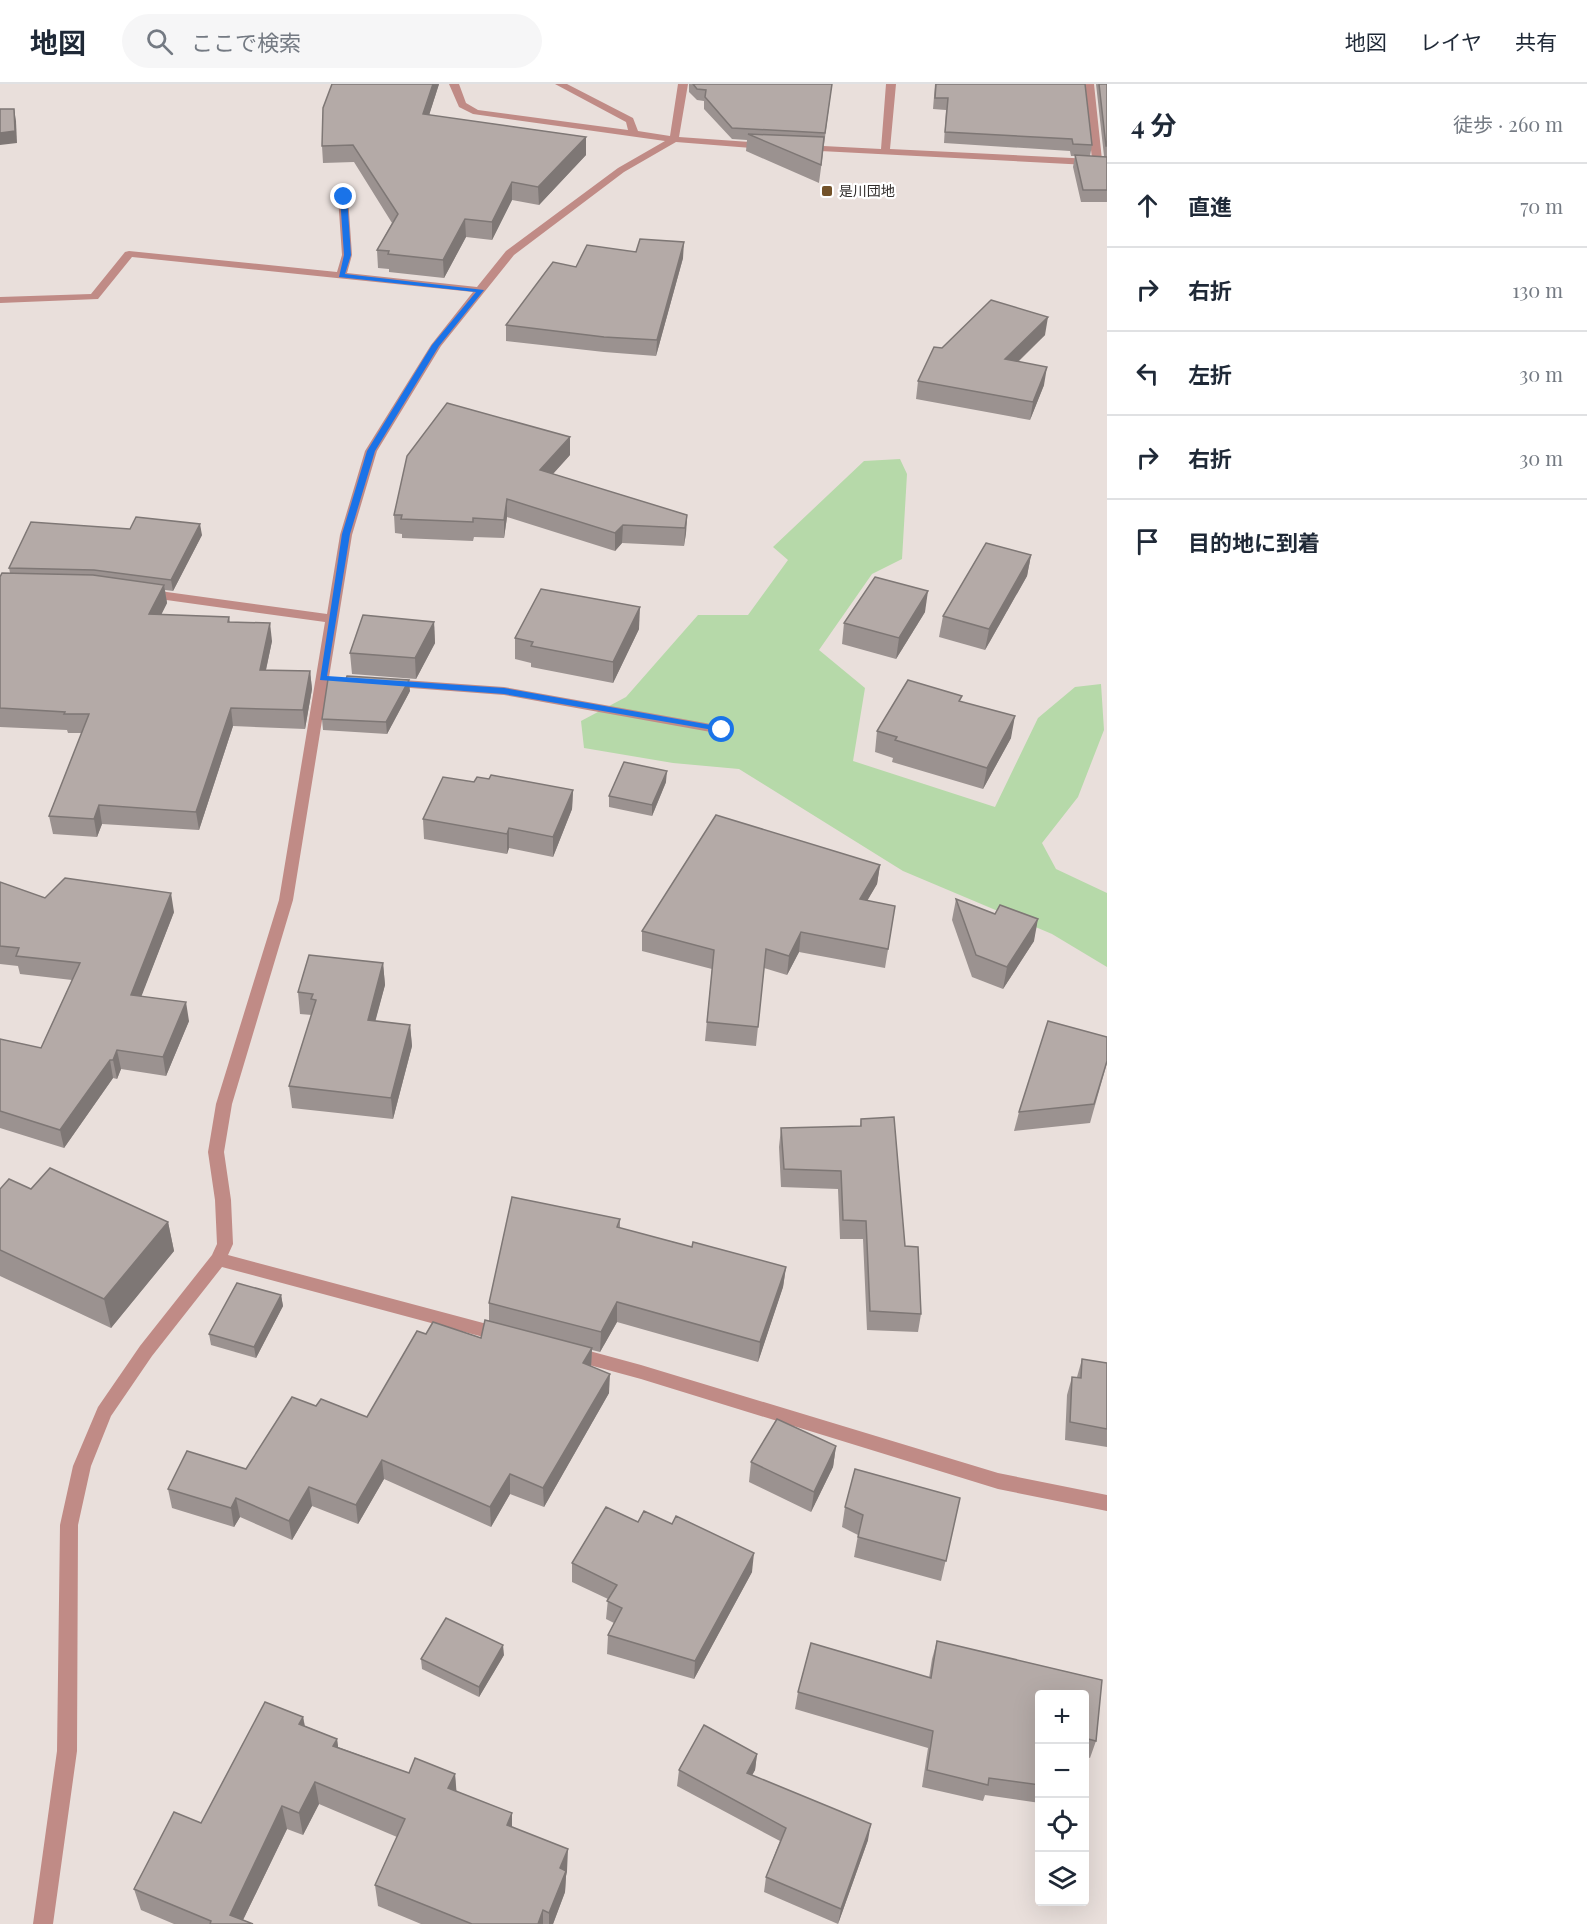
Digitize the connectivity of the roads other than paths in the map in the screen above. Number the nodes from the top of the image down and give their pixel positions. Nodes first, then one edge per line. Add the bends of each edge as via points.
1 (454, 84) edge
2 (560, 84) edge
3 (683, 84) edge
4 (891, 84) edge
5 (1089, 84) edge
6 (634, 133) junction
7 (674, 139) junction
8 (782, 147) edge
9 (793, 148) edge
10 (885, 153) junction
11 (1102, 162) edge
12 (344, 197) dead end
13 (341, 276) junction
14 (480, 290) junction
15 (0, 300) edge
16 (132, 591) edge
17 (333, 619) junction
18 (380, 682) edge
19 (722, 730) dead end
20 (218, 1258) junction
21 (517, 1339) edge
22 (551, 1348) edge
23 (1107, 1503) edge
24 (43, 1924) edge

1 - 6 street via 462,105 476,112
2 - 6 street via 630,120
3 - 7 street
4 - 10 street
5 - 11 street
6 - 7 street
7 - 8 street
7 - 14 street via 621,170 510,253
9 - 10 street
10 - 11 street
12 - 13 street via 347,255
13 - 14 street
13 - 15 street via 129,254 94,297
14 - 17 street via 436,345 371,451 346,534
16 - 17 street
17 - 20 street via 328,679 286,900 224,1104 216,1152 225,1244
18 - 19 street via 504,691
20 - 21 street
20 - 24 street via 104,1412 82,1466 69,1526 67,1751
22 - 23 street via 998,1481

